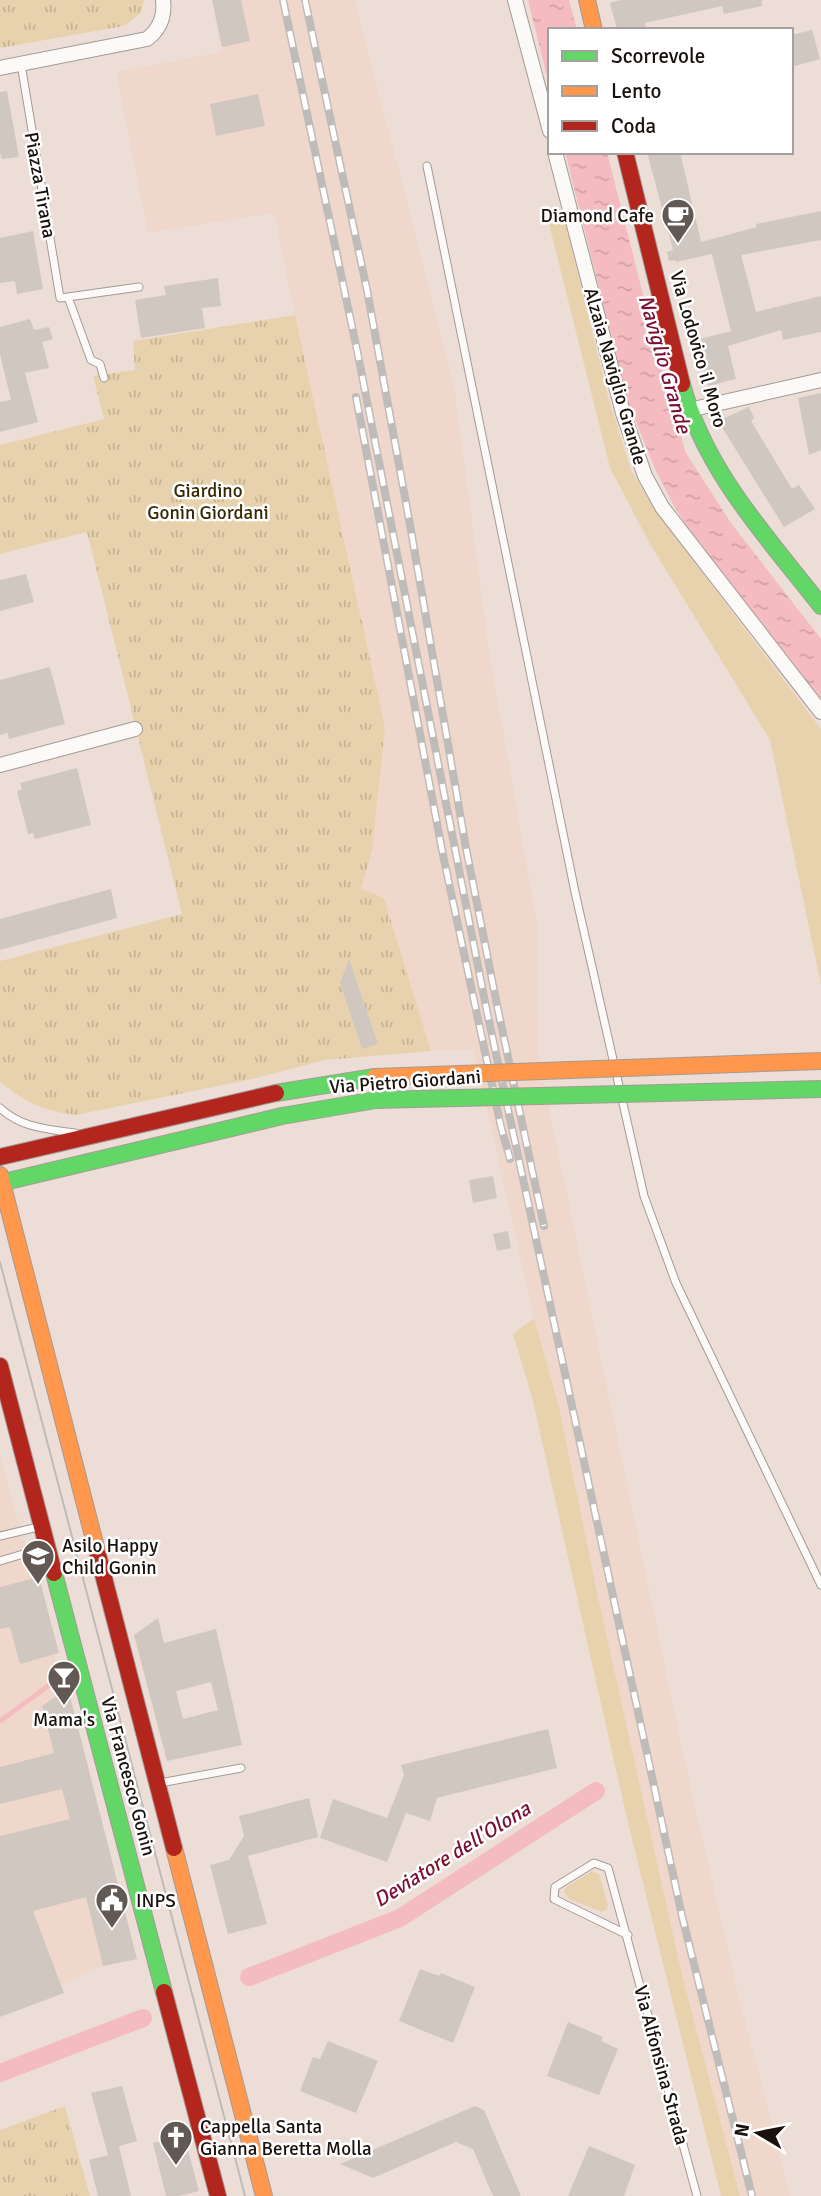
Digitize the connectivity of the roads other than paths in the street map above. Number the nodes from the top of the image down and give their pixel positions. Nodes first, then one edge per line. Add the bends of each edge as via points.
1 (163, 0) edge
2 (515, 0) edge
3 (587, 0) edge
4 (594, 28) edge
5 (20, 64) junction
6 (0, 68) edge
7 (548, 124) edge
8 (556, 154) edge
9 (626, 154) edge
10 (428, 166) dead end
11 (139, 287) dead end
12 (68, 297) junction
13 (104, 378) dead end
14 (821, 380) edge
15 (690, 410) junction
16 (821, 606) edge
17 (821, 712) edge
18 (135, 729) dead end
19 (0, 765) edge
20 (821, 1061) edge
21 (821, 1089) edge
22 (0, 1108) edge
23 (89, 1135) junction
24 (0, 1157) edge
25 (1, 1180) edge
26 (0, 1366) edge
27 (42, 1526) junction
28 (0, 1536) edge
29 (47, 1546) junction
30 (0, 1561) edge
31 (821, 1585) edge
32 (241, 1768) dead end
33 (156, 1784) junction
34 (628, 1935) junction
35 (218, 2196) edge
36 (264, 2196) edge
37 (696, 2196) edge

1 - 5 street via 161,23 147,39
2 - 7 street
3 - 4 street
5 - 6 street
5 - 12 lane, Piazza Tirana via 60,298
8 - 17 street, Alzaia Naviglio Grande via 645,476 662,507
9 - 15 street, Via Lodovico il Moro
10 - 31 lane via 575,892 644,1196 676,1283
11 - 12 lane
12 - 13 lane via 91,360 100,364
14 - 15 street
15 - 16 street, Via Lodovico il Moro via 701,439 736,495
18 - 19 street
20 - 23 street, Via Pietro Giordani, bridge via 375,1077 321,1084
21 - 25 street, Via Pietro Giordani, bridge via 376,1100 282,1116
22 - 23 lane, Via Pietro Giordani via 29,1126
23 - 24 street, Via Pietro Giordani
25 - 33 street, Via Francesco Gonin
26 - 27 street, Via Francesco Gonin
27 - 28 lane
27 - 29 street, Via Francesco Gonin
29 - 30 lane
29 - 35 street, Via Francesco Gonin
32 - 33 lane, Via Francesco Gonin
33 - 36 street, Via Francesco Gonin
34 - 34 lane, Via Alfonsina Strada via 608,1868 594,1863 555,1887 554,1899
34 - 37 lane, Via Alfonsina Strada

